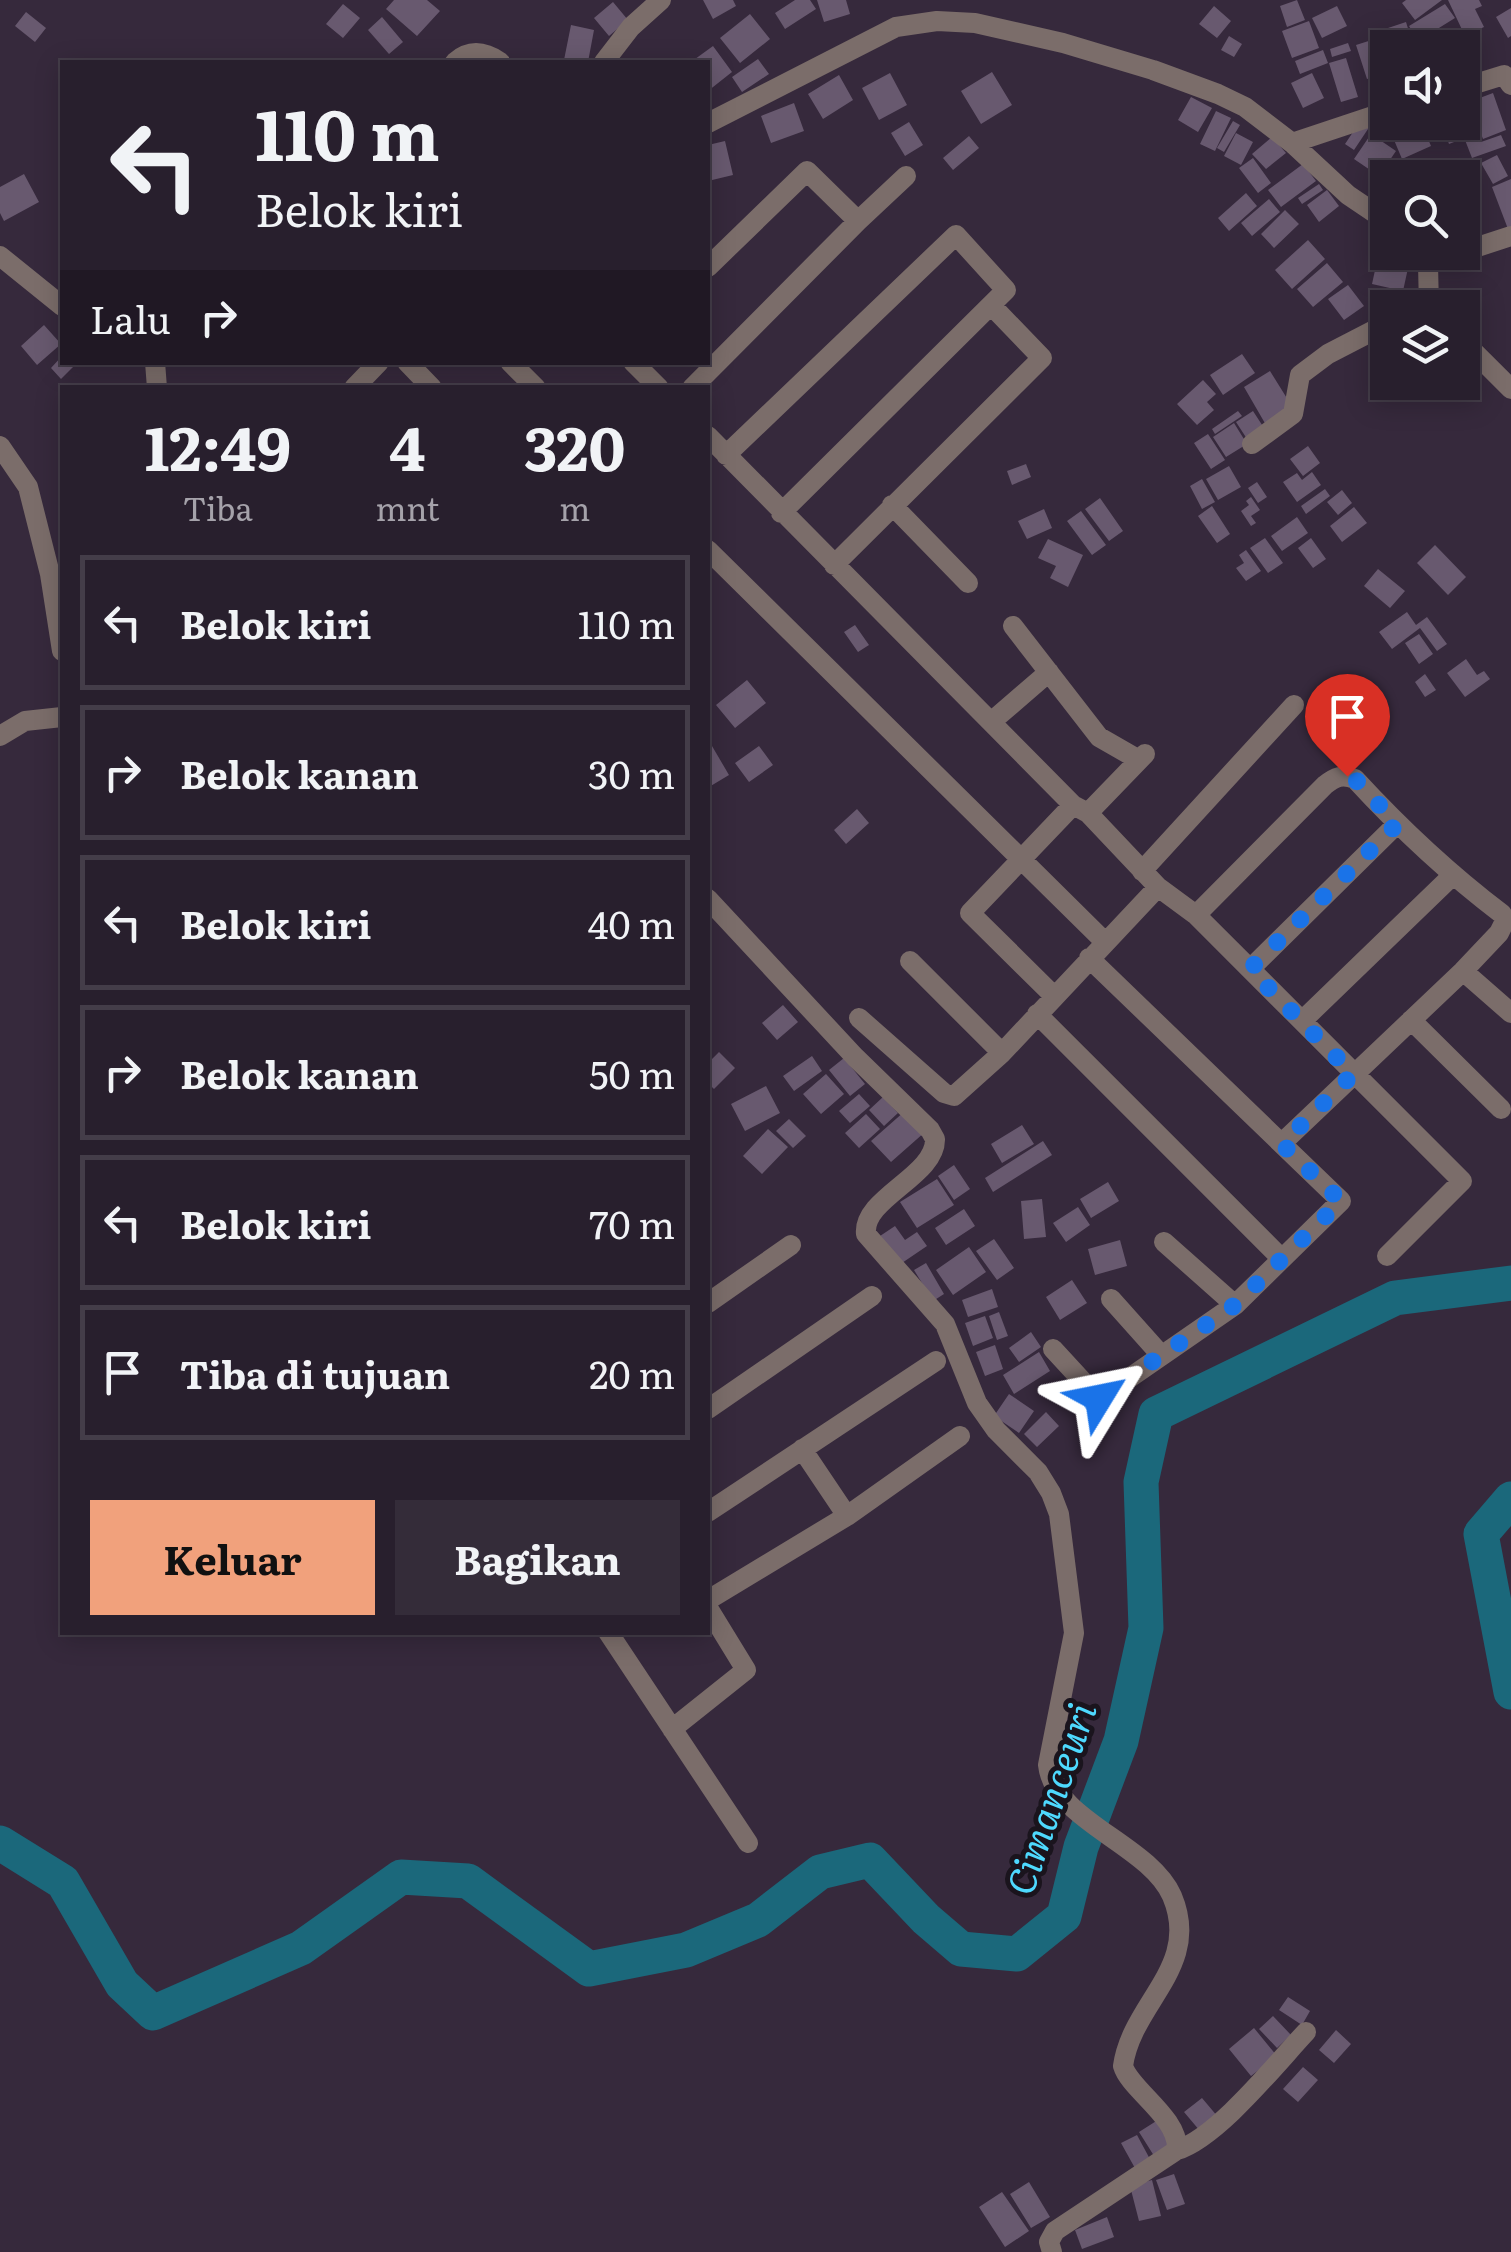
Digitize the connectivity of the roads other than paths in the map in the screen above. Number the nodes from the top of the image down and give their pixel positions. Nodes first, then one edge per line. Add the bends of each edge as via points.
1 (660, 0) edge
2 (458, 60) edge
3 (496, 60) edge
4 (606, 60) edge
5 (1480, 82) edge
6 (1511, 85) edge
7 (1370, 118) edge
8 (710, 122) edge
9 (1292, 143) junction
10 (906, 176) dead end
11 (1370, 210) edge
12 (858, 221) junction
13 (1511, 236) edge
14 (1480, 246) edge
15 (0, 256) edge
16 (710, 265) edge
17 (60, 304) edge
18 (990, 305) junction
19 (1370, 332) edge
20 (1480, 358) edge
21 (376, 365) edge
22 (635, 365) edge
23 (357, 385) edge
24 (656, 385) edge
25 (695, 385) edge
26 (1511, 388) edge
27 (710, 438) edge
28 (1252, 444) dead end
29 (0, 446) edge
30 (726, 455) junction
31 (892, 505) junction
32 (781, 512) junction
33 (710, 552) edge
34 (834, 565) junction
35 (56, 573) edge
36 (968, 584) dead end
37 (60, 625) edge
38 (1013, 626) dead end
39 (1049, 672) junction
40 (1294, 705) dead end
41 (60, 717) edge
42 (991, 722) junction
43 (0, 736) edge
44 (1080, 809) junction
45 (1397, 824) junction
46 (1018, 859) junction
47 (1142, 871) junction
48 (1452, 876) junction
49 (1158, 887) junction
50 (710, 902) edge
51 (1196, 915) junction
52 (1105, 942) junction
53 (1089, 958) junction
54 (910, 961) dead end
55 (1250, 969) junction
56 (1463, 971) junction
57 (1054, 996) junction
58 (1511, 1013) edge
59 (1037, 1014) junction
60 (859, 1018) dead end
61 (1304, 1020) junction
62 (1411, 1020) junction
63 (1002, 1053) junction
64 (1353, 1074) junction
65 (1501, 1110) dead end
66 (1282, 1144) junction
67 (1164, 1242) dead end
68 (791, 1245) dead end
69 (1387, 1256) dead end
70 (1282, 1259) junction
71 (872, 1296) dead end
72 (1112, 1300) dead end
73 (710, 1302) edge
74 (1235, 1305) junction
75 (1053, 1349) dead end
76 (1161, 1356) junction
77 (936, 1361) dead end
78 (710, 1409) edge
79 (960, 1436) dead end
80 (802, 1449) junction
81 (710, 1511) edge
82 (847, 1516) junction
83 (710, 1599) edge
84 (710, 1611) edge
85 (610, 1635) edge
86 (672, 1729) junction
87 (748, 1843) dead end
88 (1306, 2032) dead end
89 (1177, 2150) junction
90 (1052, 2252) edge

1 - 4 street
2 - 3 street via 479,52
5 - 6 street via 1504,75
7 - 9 street
8 - 9 street via 896,27 937,20 1020,31 1165,74 1244,107
9 - 11 street
10 - 12 street
12 - 16 street via 807,171
12 - 25 street
13 - 14 street
15 - 17 street
18 - 30 street via 1006,290 956,235
18 - 31 street via 1042,358
18 - 32 street
19 - 28 street via 1300,375 1293,414
20 - 26 street
21 - 23 street
22 - 24 street
27 - 30 street
29 - 35 street via 28,487
30 - 32 street
31 - 34 street
31 - 36 street
32 - 34 street
33 - 46 street
34 - 42 street
35 - 37 street
38 - 39 street
39 - 42 street
39 - 44 street via 1099,738 1142,757
40 - 47 street
41 - 43 street via 25,721
42 - 44 street
44 - 46 street
44 - 47 street
45 - 48 street
45 - 51 street via 1355,779 1336,777
45 - 55 street
46 - 52 street
46 - 57 street via 970,913
47 - 49 street
48 - 56 street via 1505,920 1500,934
48 - 61 street
49 - 51 street
49 - 52 street
50 - 89 street via 935,1139 931,1156 868,1218 865,1229 945,1324 976,1403 1038,1472 1055,1503 1074,1633 1050,1777 1076,1809 1140,1857 1171,1894 1180,1923 1178,1954 1123,2066 1172,2130
51 - 55 street
52 - 53 street
53 - 57 street
53 - 66 street
54 - 63 street
55 - 61 street
56 - 58 street
56 - 62 street
57 - 59 street
59 - 63 street
59 - 70 street
60 - 63 street via 950,1096
61 - 64 street
62 - 64 street
62 - 65 street
64 - 66 street
64 - 69 street via 1462,1181
66 - 70 street via 1341,1201
67 - 74 street
68 - 73 street
70 - 74 street
71 - 78 street
72 - 76 street
74 - 76 street
75 - 76 street via 1099,1398
77 - 80 street
79 - 82 street
80 - 81 street
80 - 82 street
82 - 83 street
84 - 86 street via 746,1670
85 - 86 street
86 - 87 street
88 - 89 street via 1220,2122
89 - 90 street via 1055,2230

